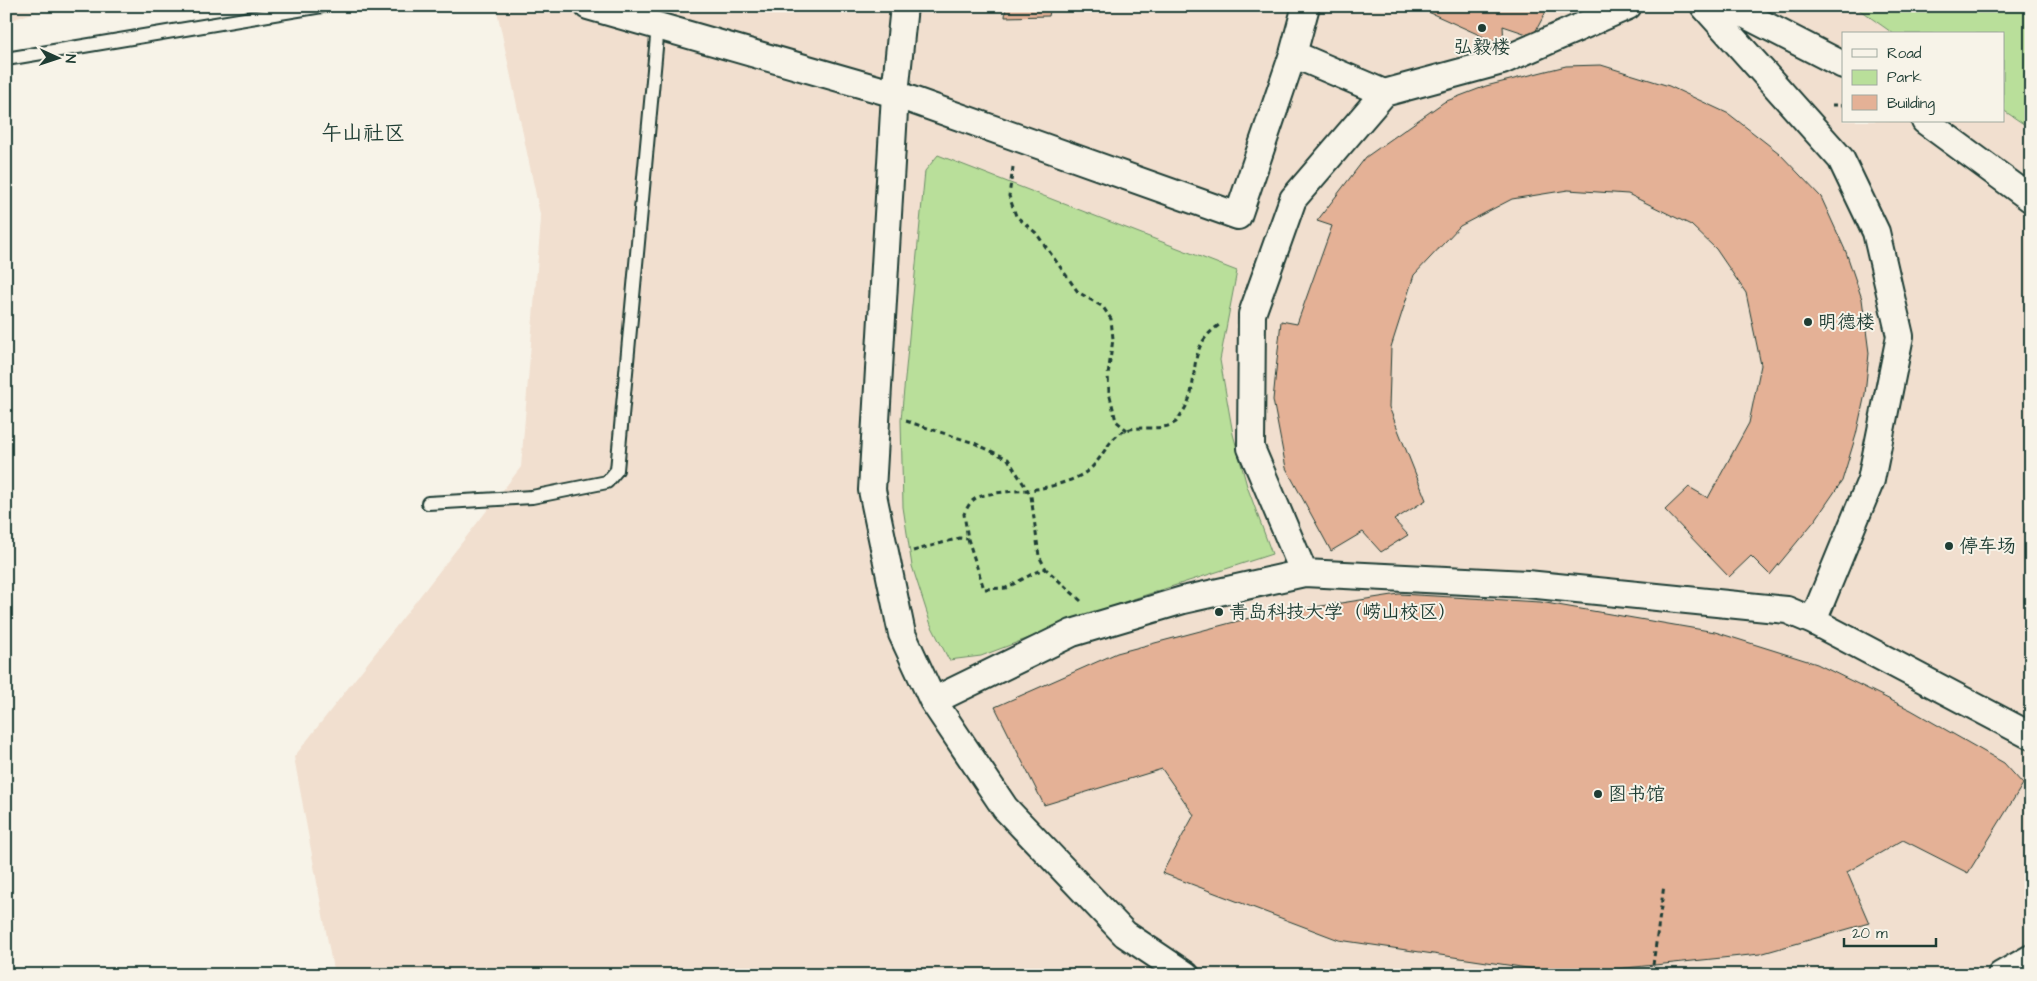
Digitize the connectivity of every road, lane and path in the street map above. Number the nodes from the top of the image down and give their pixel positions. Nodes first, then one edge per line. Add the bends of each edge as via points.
1 (322, 6) edge
2 (588, 6) edge
3 (904, 6) edge
4 (1306, 6) edge
5 (1628, 6) edge
6 (1704, 6) edge
7 (1728, 6) edge
8 (658, 26) junction
9 (1293, 54) junction
10 (6, 59) edge
11 (1842, 65) edge
12 (895, 94) junction
13 (1384, 94) junction
14 (1926, 122) edge
15 (1019, 138) junction
16 (2031, 199) edge
17 (1228, 320) dead end
18 (876, 411) junction
19 (1128, 430) junction
20 (1026, 489) junction
21 (428, 503) dead end
22 (968, 539) junction
23 (886, 560) junction
24 (1046, 570) junction
25 (1304, 573) junction
26 (1813, 621) junction
27 (1096, 625) junction
28 (933, 701) junction
29 (2031, 736) edge
30 (1664, 885) dead end
31 (2031, 958) edge
32 (1653, 965) dead end
33 (1186, 975) edge
34 (2001, 975) edge

1 - 10 lane
2 - 8 street
3 - 12 street
4 - 9 street
5 - 13 street via 1502,60
6 - 26 street via 1841,159 1876,232 1900,336 1871,480
7 - 11 street
8 - 12 street
8 - 21 lane via 617,470 607,482 532,497
9 - 13 street
9 - 15 street via 1238,216
12 - 15 street
12 - 18 street
13 - 25 street via 1293,199 1252,314 1251,448
14 - 16 street
15 - 19 path via 1010,183 1011,205 1016,216 1036,233 1078,292 1103,307 1111,319 1113,339 1109,392 1116,421
17 - 19 path via 1213,329 1195,357 1193,392 1176,422 1157,428
18 - 20 path via 995,451 1008,459
18 - 23 street via 872,490
19 - 20 path via 1114,438 1093,466 1082,474 1041,488
20 - 22 path via 973,500 964,514
20 - 24 path via 1031,496 1039,556
22 - 23 path via 960,538
22 - 24 path via 984,589 1006,588
23 - 28 street via 902,634
24 - 27 path via 1080,600
25 - 26 street via 1526,584 1787,610
25 - 27 street via 1183,600
26 - 29 street
27 - 28 street via 1072,633
28 - 33 street via 1005,808 1125,934
30 - 32 path
31 - 34 street

